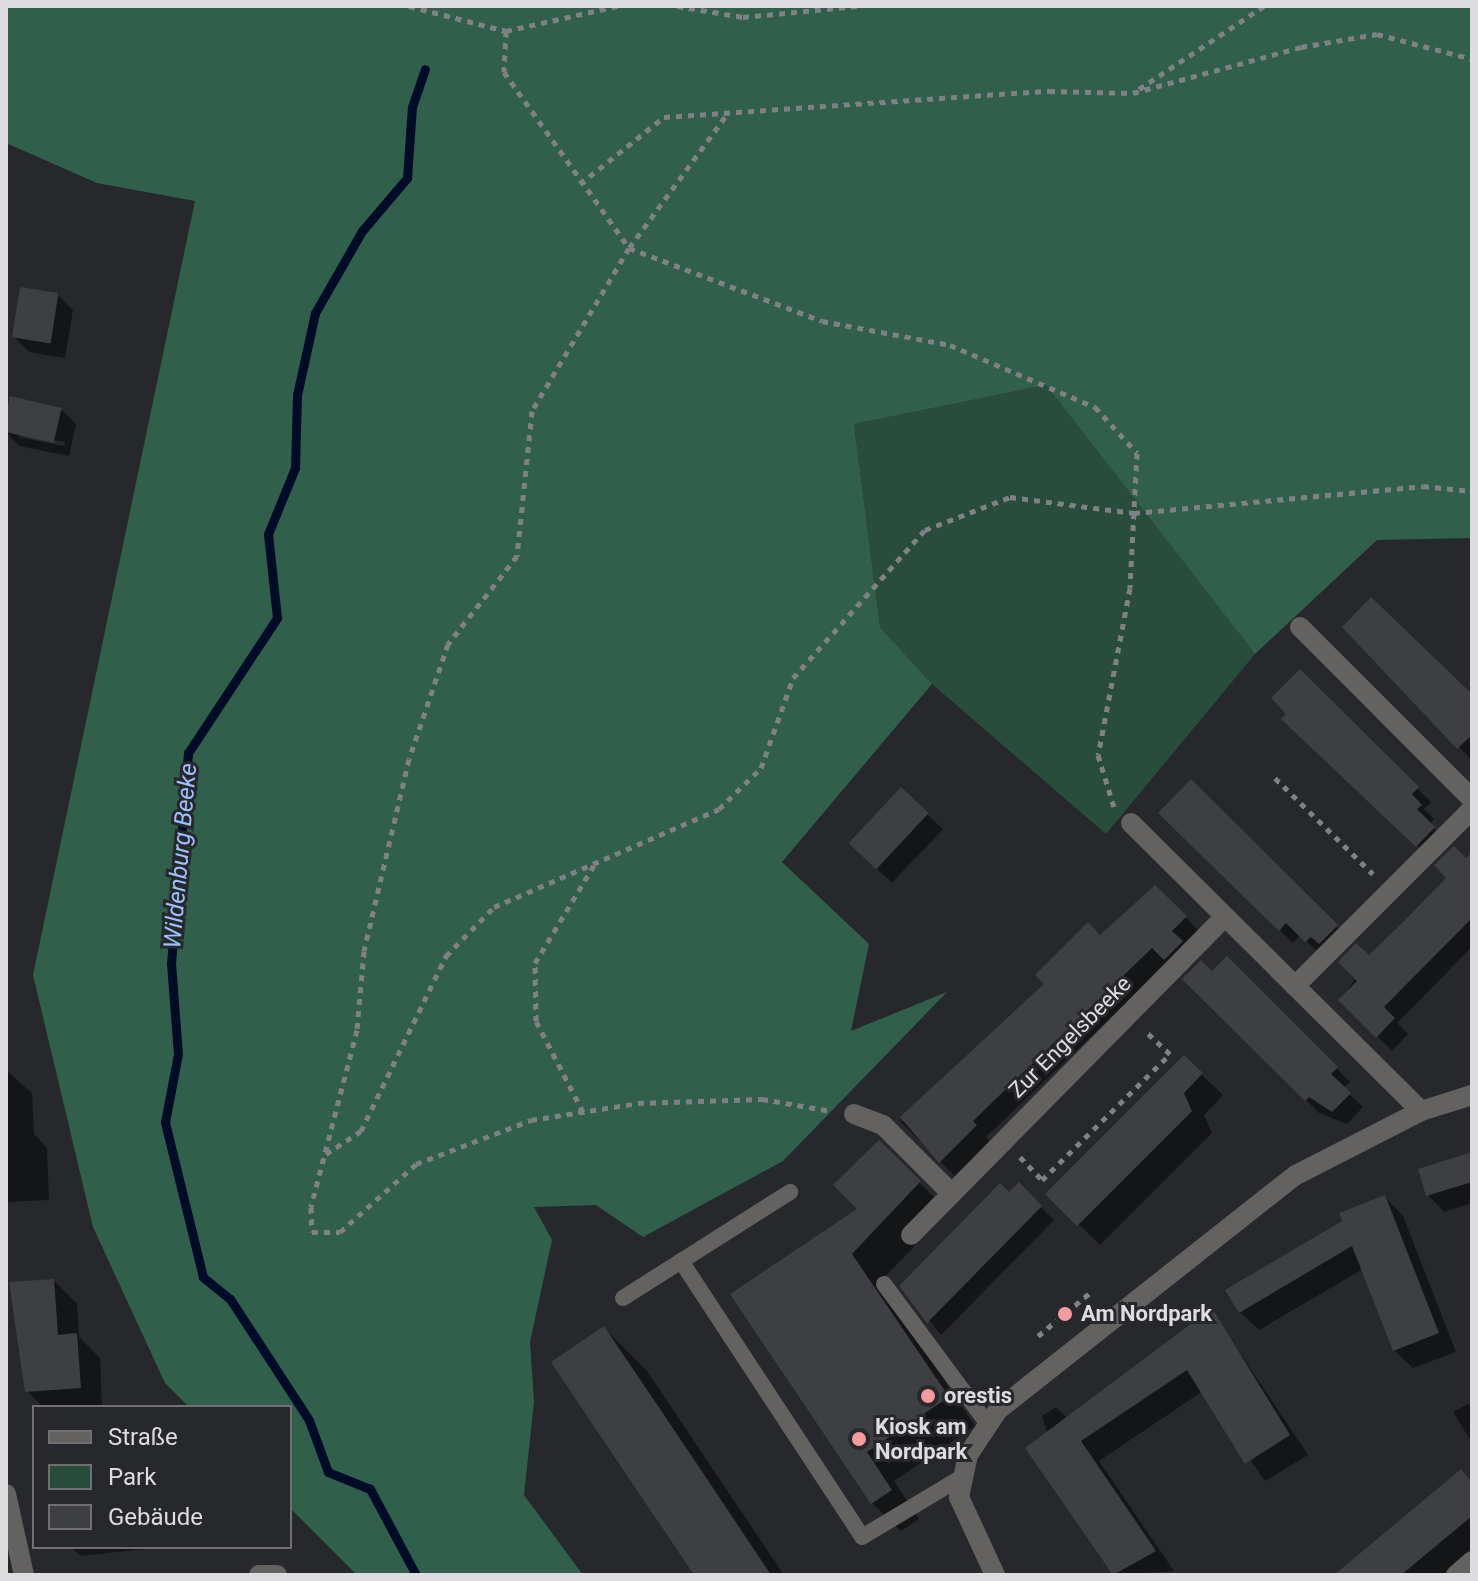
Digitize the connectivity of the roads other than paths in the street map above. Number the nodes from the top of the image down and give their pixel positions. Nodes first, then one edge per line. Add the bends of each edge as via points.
1 (1300, 627) dead end
2 (1472, 799) edge
3 (1472, 809) edge
4 (1131, 823) road end
5 (1225, 917) junction
6 (1295, 986) junction
7 (1472, 1095) edge
8 (1421, 1111) junction
9 (854, 1114) road end
10 (790, 1192) dead end
11 (950, 1192) junction
12 (911, 1235) dead end
13 (681, 1261) junction
14 (884, 1284) dead end
15 (623, 1298) dead end
16 (992, 1416) junction
17 (960, 1478) junction
18 (6, 1494) edge
19 (1472, 1561) edge
20 (24, 1575) edge
21 (259, 1575) edge
22 (277, 1575) edge
23 (995, 1575) edge
24 (1456, 1575) edge

1 - 2 street
3 - 6 street
4 - 5 street
5 - 6 street
5 - 11 street, Zur Engelsbeeke
6 - 8 street
7 - 8 street
8 - 16 street via 1296,1175
9 - 11 street via 883,1125
10 - 13 lane
11 - 12 street, Zur Engelsbeeke
13 - 15 lane
13 - 17 lane via 862,1537
14 - 16 lane
16 - 17 street
17 - 23 street via 972,1538
18 - 20 street
19 - 24 street
21 - 22 street

